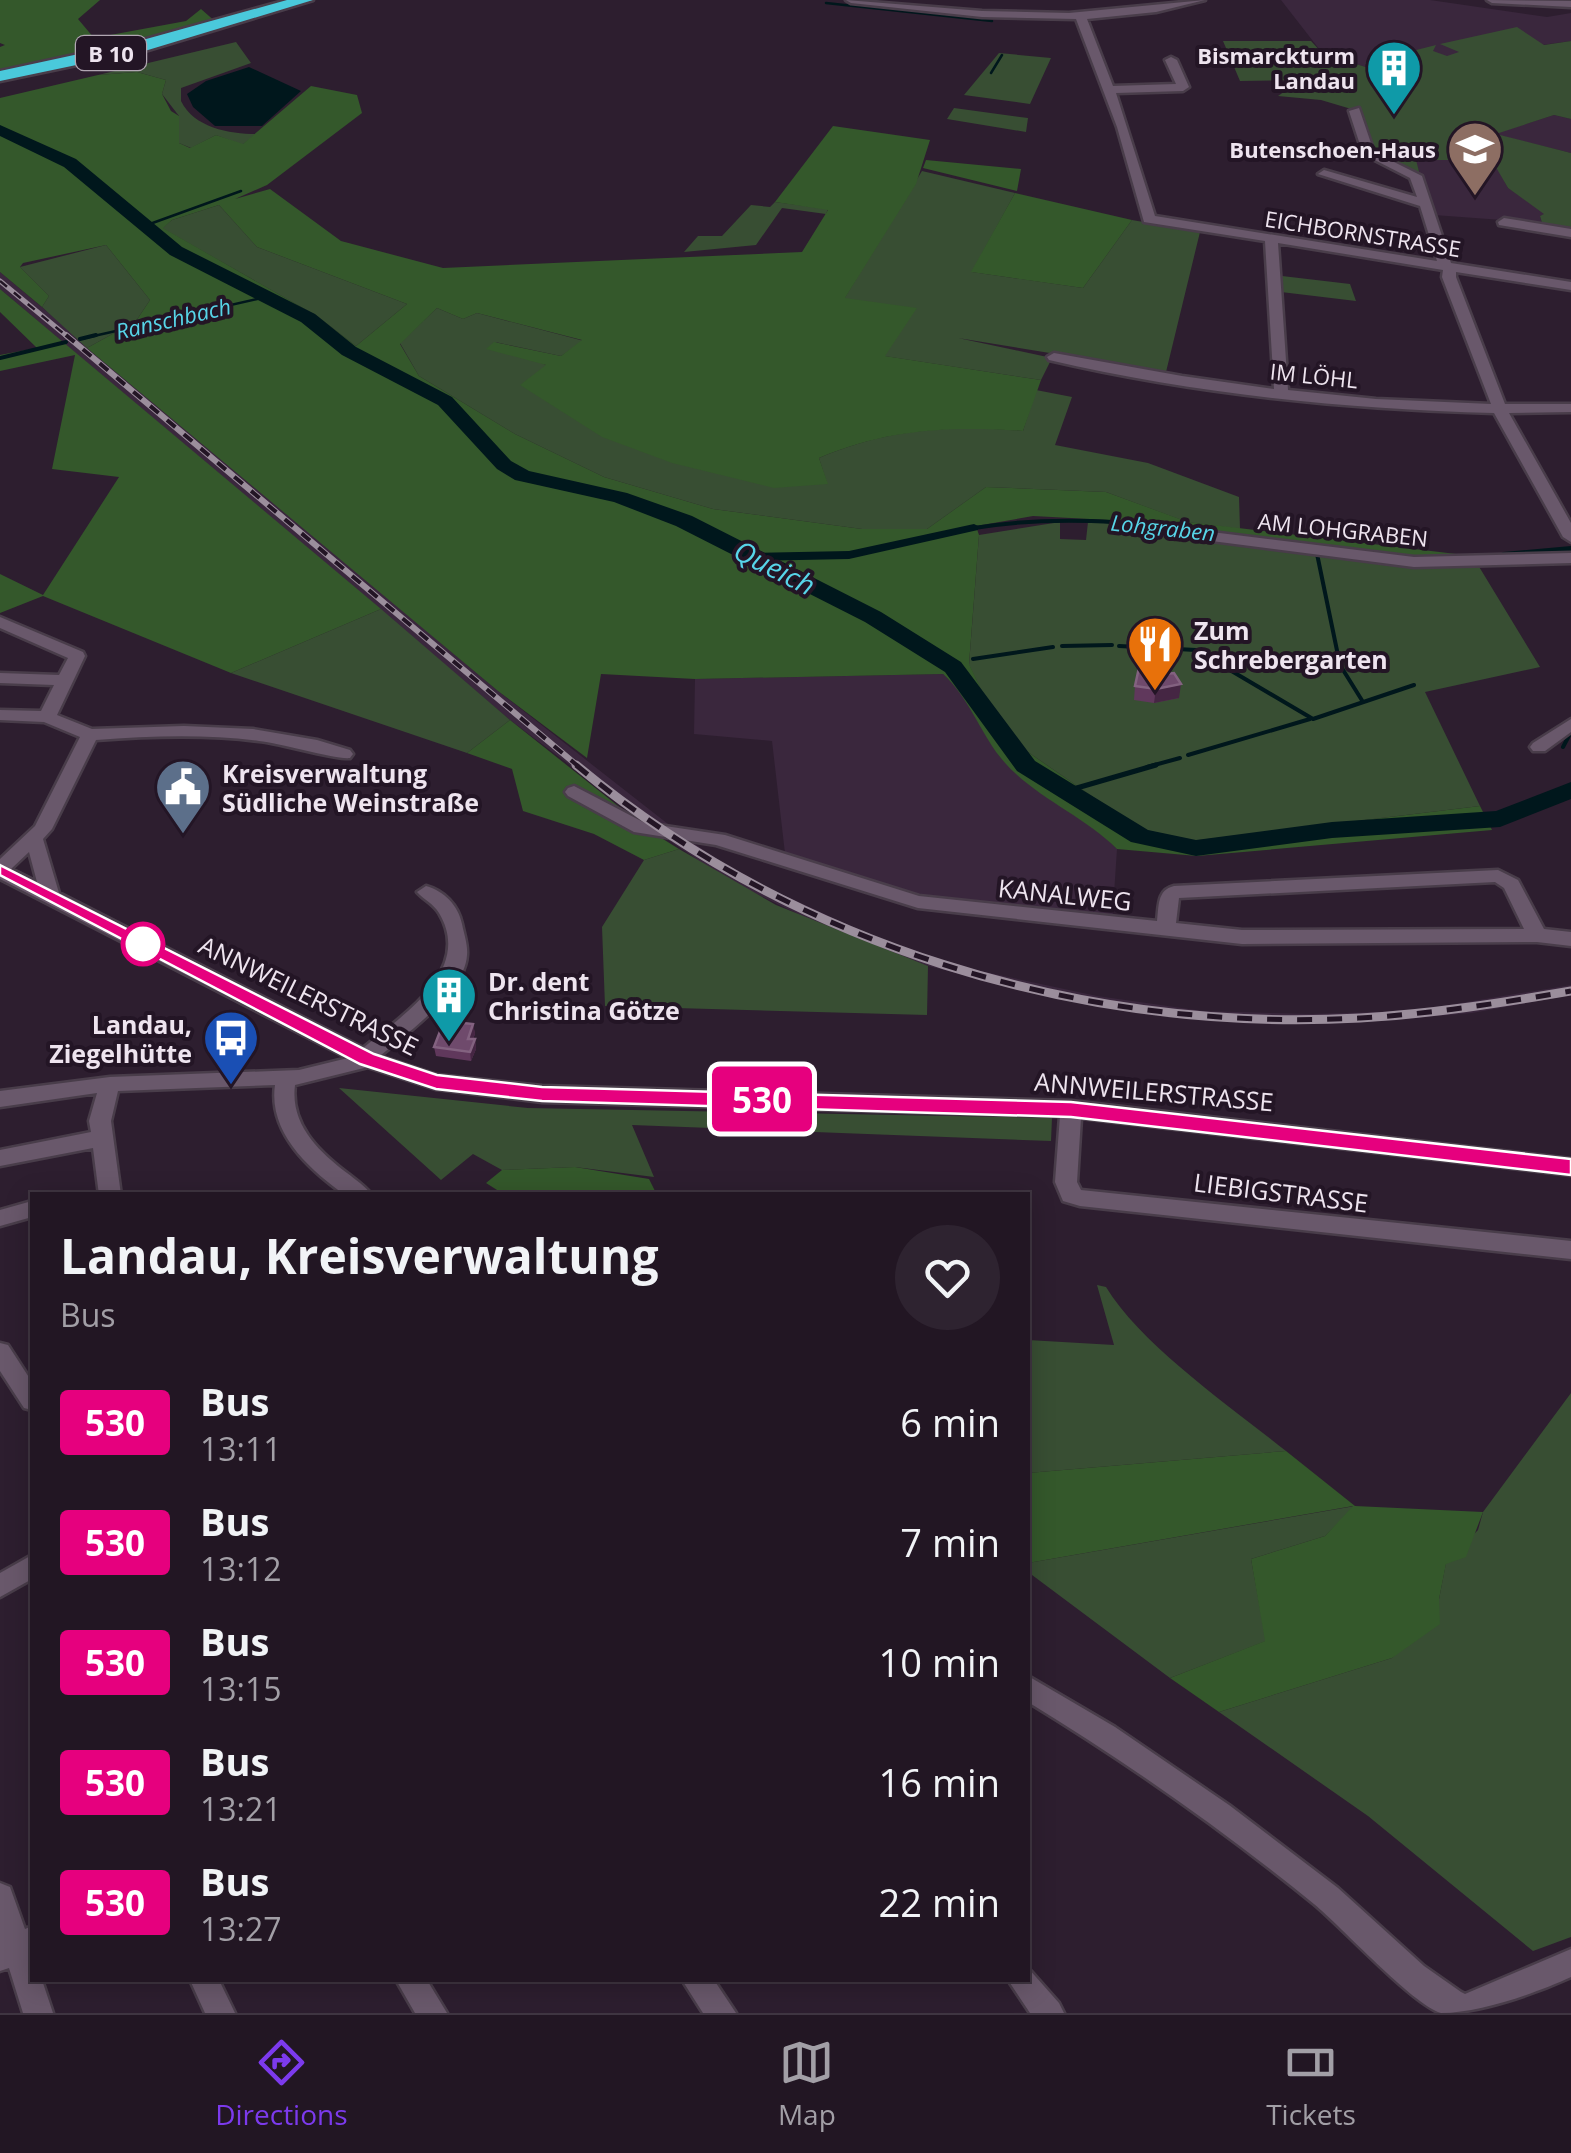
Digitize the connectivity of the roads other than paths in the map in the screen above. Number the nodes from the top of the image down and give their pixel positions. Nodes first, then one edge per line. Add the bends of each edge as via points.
1 (305, 0) edge
2 (851, 0) edge
3 (1200, 0) edge
4 (1492, 0) edge
5 (1571, 4) edge
6 (1078, 7) edge
7 (1170, 60) dead end
8 (0, 76) edge
9 (1110, 90) junction
10 (1355, 111) dead end
11 (1324, 174) dead end
12 (1426, 204) junction
13 (1504, 222) dead end
14 (1571, 232) edge
15 (1271, 239) junction
16 (1449, 267) junction
17 (1571, 286) edge
18 (1054, 357) dead end
19 (1281, 392) junction
20 (1571, 408) edge
21 (1502, 409) junction
22 (1171, 532) dead end
23 (1571, 537) edge
24 (1571, 558) edge
25 (1, 620) edge
26 (0, 678) edge
27 (65, 680) junction
28 (0, 715) edge
29 (46, 717) junction
30 (1571, 724) edge
31 (90, 735) junction
32 (1540, 747) dead end
33 (344, 754) dead end
34 (574, 792) dead end
35 (35, 840) junction
36 (0, 870) edge
37 (426, 892) dead end
38 (50, 895) junction
39 (1166, 930) junction
40 (1536, 935) junction
41 (1571, 939) edge
42 (320, 1035) junction
43 (367, 1059) junction
44 (293, 1077) junction
45 (110, 1084) junction
46 (0, 1100) edge
47 (1071, 1109) junction
48 (102, 1138) junction
49 (0, 1158) edge
50 (1571, 1167) edge
51 (102, 1192) edge
52 (356, 1192) edge
53 (30, 1210) edge
54 (0, 1218) edge
55 (1571, 1250) edge
56 (0, 1352) edge
57 (30, 1398) edge
58 (30, 1567) edge
59 (0, 1586) edge
60 (1030, 1689) edge
61 (0, 1897) edge
62 (16, 1948) edge
63 (1571, 1963) edge
64 (205, 1982) edge
65 (411, 1982) edge
66 (698, 1982) edge
67 (1024, 1982) edge
68 (1464, 2012) edge
69 (38, 2013) edge
70 (220, 2013) edge
71 (432, 2013) edge
72 (722, 2013) edge
73 (1050, 2013) edge

1 - 8 highway, B 10
2 - 6 street via 1052,18
3 - 6 street
4 - 5 street
6 - 9 street
7 - 9 street via 1183,87
9 - 15 street, EICHBORNSTRASSE via 1149,219
10 - 12 street via 1368,154 1416,176
11 - 12 street
12 - 16 street
13 - 14 street
15 - 16 street, EICHBORNSTRASSE
15 - 19 street
16 - 17 street, EICHBORNSTRASSE
16 - 21 street
18 - 19 street, IM LÖHL
19 - 21 street, IM LÖHL
20 - 21 street, IM LÖHL
21 - 23 street
22 - 24 street, AM LOHGRABEN via 1414,562
25 - 27 street via 77,656
26 - 27 street
27 - 29 street
28 - 29 street
29 - 31 street
30 - 32 street
31 - 33 street via 260,736
31 - 35 street
34 - 39 street, KANALWEG via 641,828 718,839 903,900
35 - 36 street
35 - 38 street
36 - 38 street, ANNWEILERSTRASSE
37 - 43 street via 451,916 455,969 428,1004
38 - 42 street, ANNWEILERSTRASSE
39 - 40 street, KANALWEG via 1242,937
39 - 40 street via 1174,892 1498,876 1511,884
40 - 41 street, KANALWEG
42 - 43 street, ANNWEILERSTRASSE
42 - 44 street via 317,1058
43 - 44 street via 336,1072
43 - 47 street, ANNWEILERSTRASSE via 436,1082 529,1093
44 - 45 street
44 - 52 street via 282,1101 288,1122 320,1164
45 - 46 street
45 - 48 street
47 - 50 street, ANNWEILERSTRASSE
47 - 55 street, LIEBIGSTRASSE via 1066,1182 1080,1198
48 - 49 street
48 - 51 street
53 - 54 street
56 - 57 street
58 - 59 street
60 - 68 street via 1174,1781
61 - 62 street
62 - 69 street
63 - 68 street
64 - 70 street
65 - 71 street
66 - 72 street
67 - 73 street

